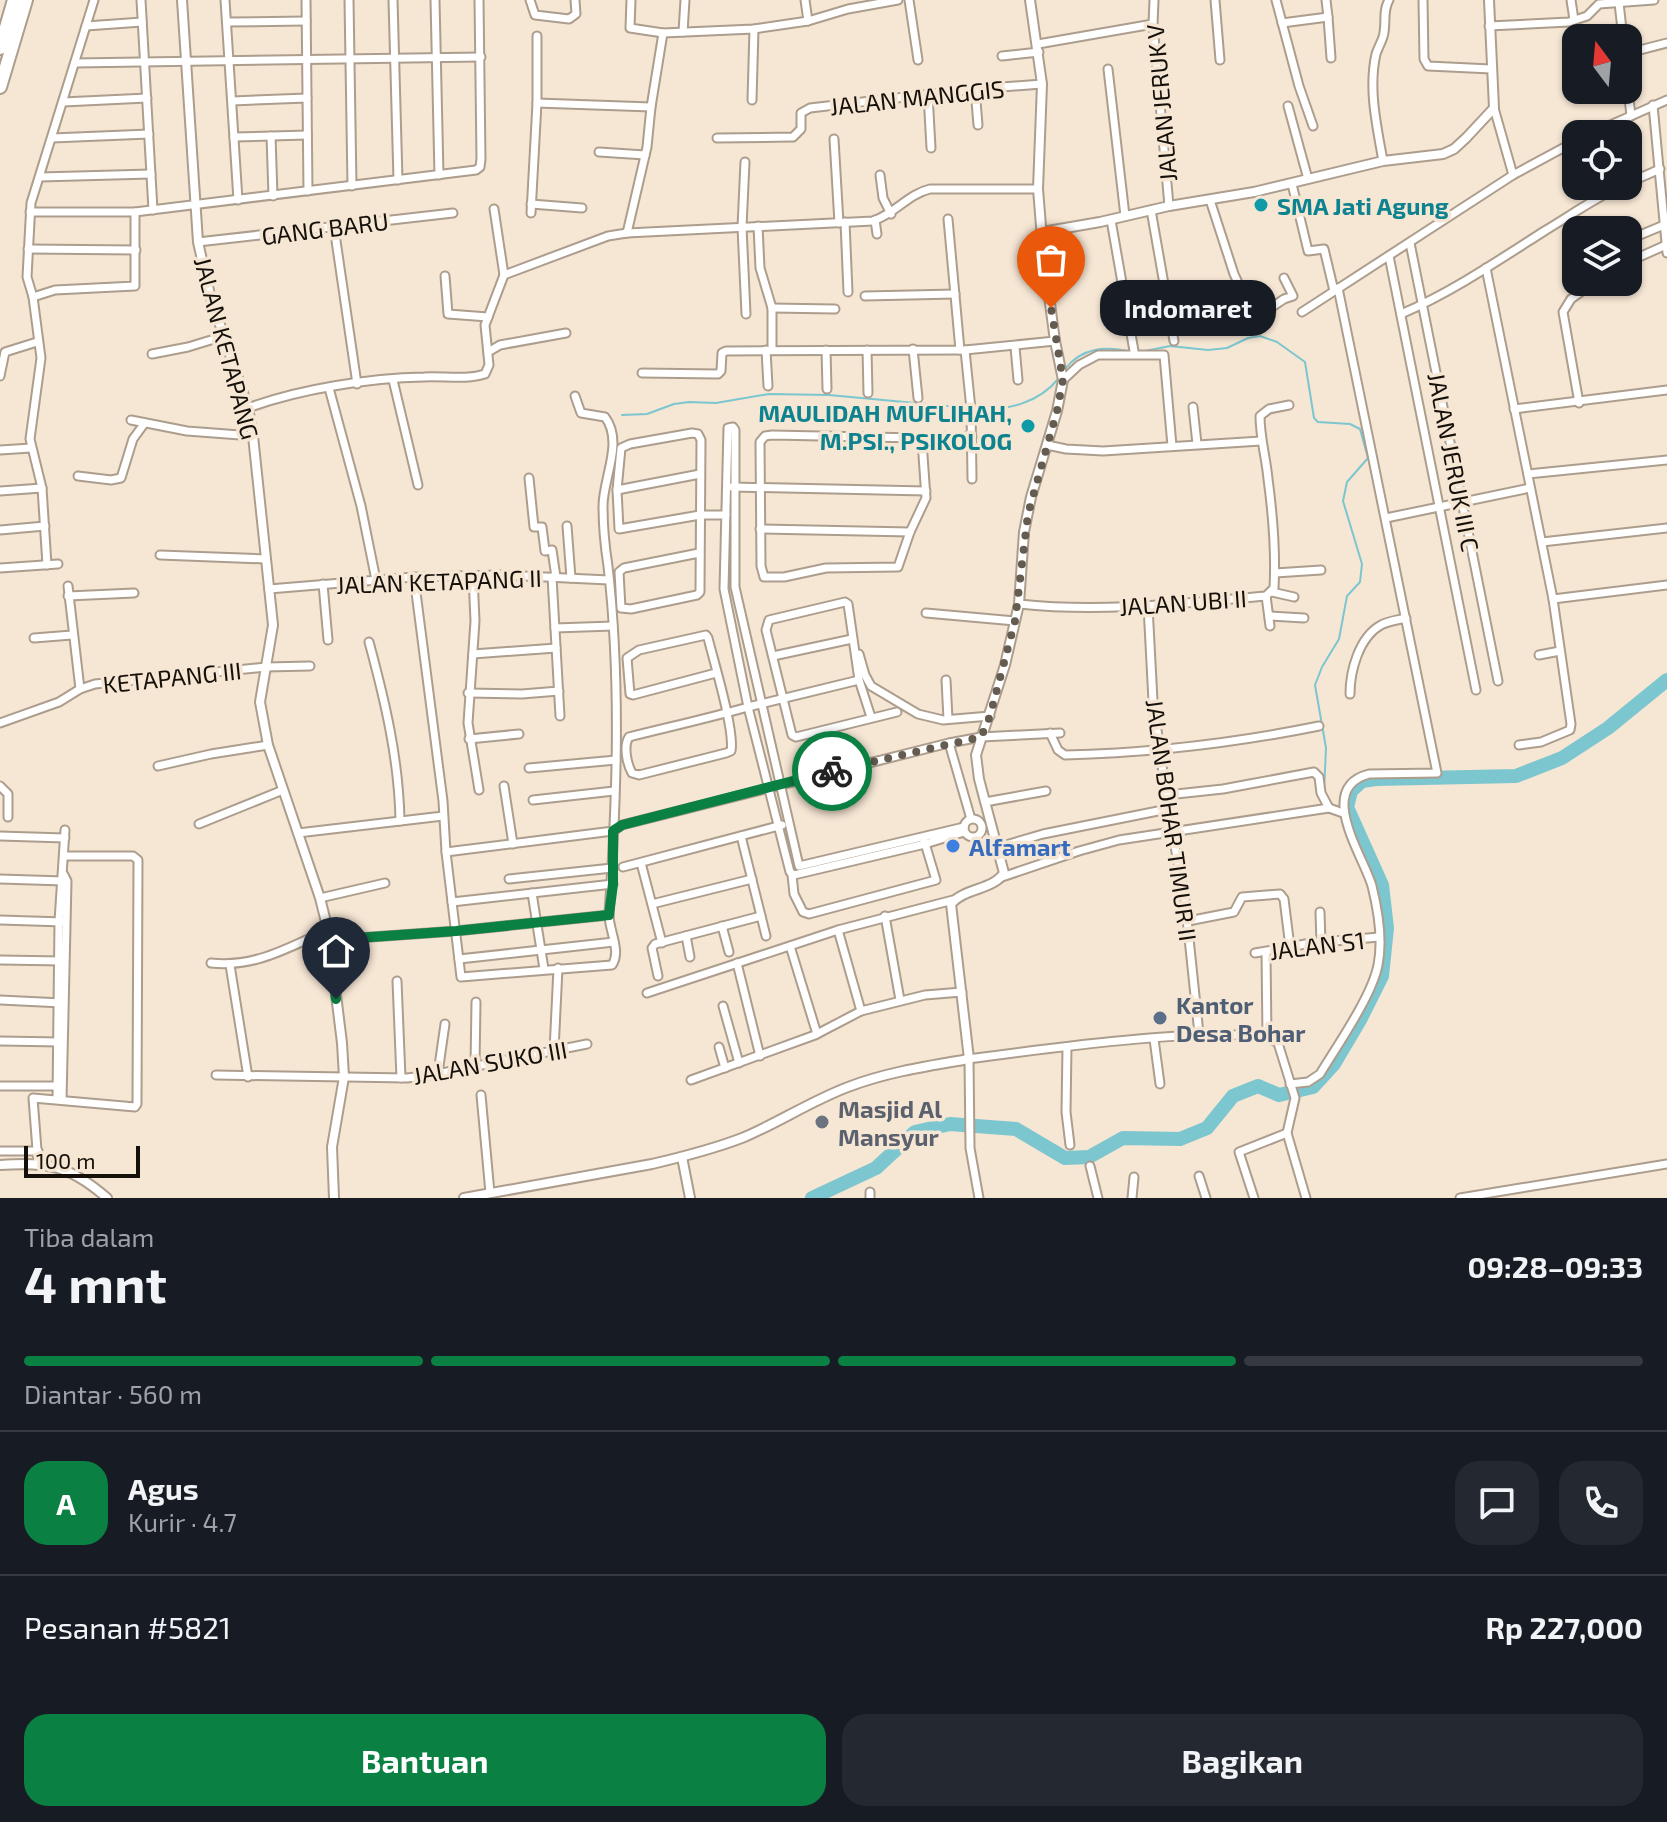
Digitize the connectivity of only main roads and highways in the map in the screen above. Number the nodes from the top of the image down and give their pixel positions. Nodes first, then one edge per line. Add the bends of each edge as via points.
1 (14, 0) edge
2 (26, 0) edge
3 (0, 48) edge
4 (0, 87) edge

1 - 3 highway
2 - 4 highway

